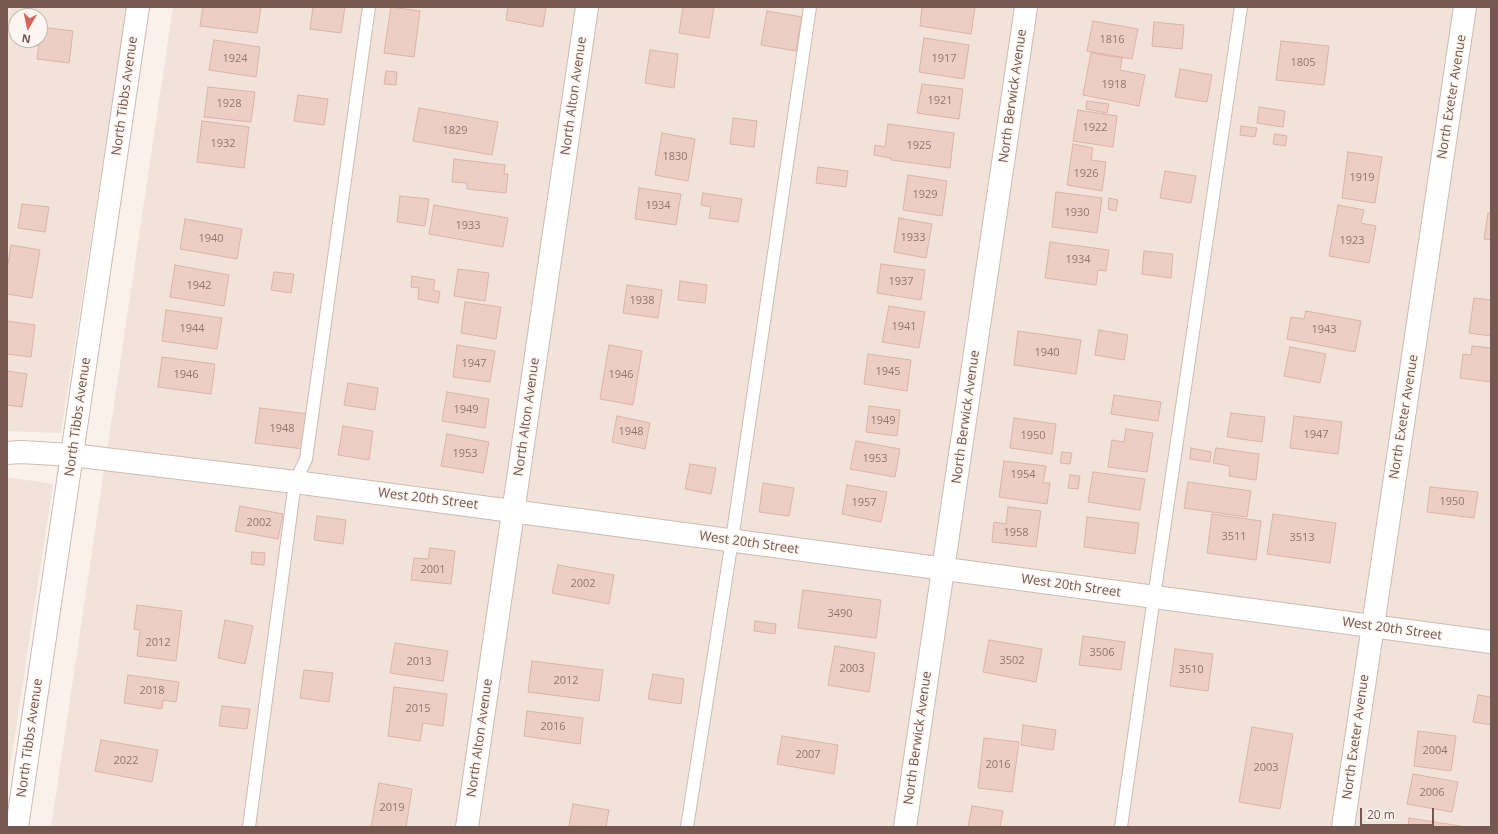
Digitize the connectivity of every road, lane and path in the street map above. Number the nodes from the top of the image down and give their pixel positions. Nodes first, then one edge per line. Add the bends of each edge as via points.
1 (138, 7) edge
2 (369, 7) edge
3 (586, 7) edge
4 (810, 7) edge
5 (1026, 7) edge
6 (1241, 7) edge
7 (1465, 7) edge
8 (7, 453) edge
9 (72, 455) junction
10 (295, 482) junction
11 (514, 510) junction
12 (732, 540) junction
13 (943, 569) junction
14 (1154, 597) junction
15 (1372, 626) junction
16 (1491, 642) edge
17 (17, 827) edge
18 (249, 827) edge
19 (467, 827) edge
20 (687, 827) edge
21 (905, 827) edge
22 (1121, 827) edge
23 (1343, 827) edge

1 - 9 street, North Tibbs Avenue
2 - 10 lane via 306,459
3 - 11 street, North Alton Avenue
4 - 12 lane
5 - 13 street, North Berwick Avenue
6 - 14 lane
7 - 15 street, North Exeter Avenue
8 - 9 street, West 20th Street
9 - 10 street, West 20th Street
9 - 17 street, North Tibbs Avenue
10 - 11 street, West 20th Street
10 - 18 lane
11 - 12 street, West 20th Street
11 - 19 street, North Alton Avenue
12 - 13 street, West 20th Street
12 - 20 lane
13 - 14 street, West 20th Street
13 - 21 street, North Berwick Avenue
14 - 15 street, West 20th Street
14 - 22 lane
15 - 16 street, West 20th Street
15 - 23 street, North Exeter Avenue

